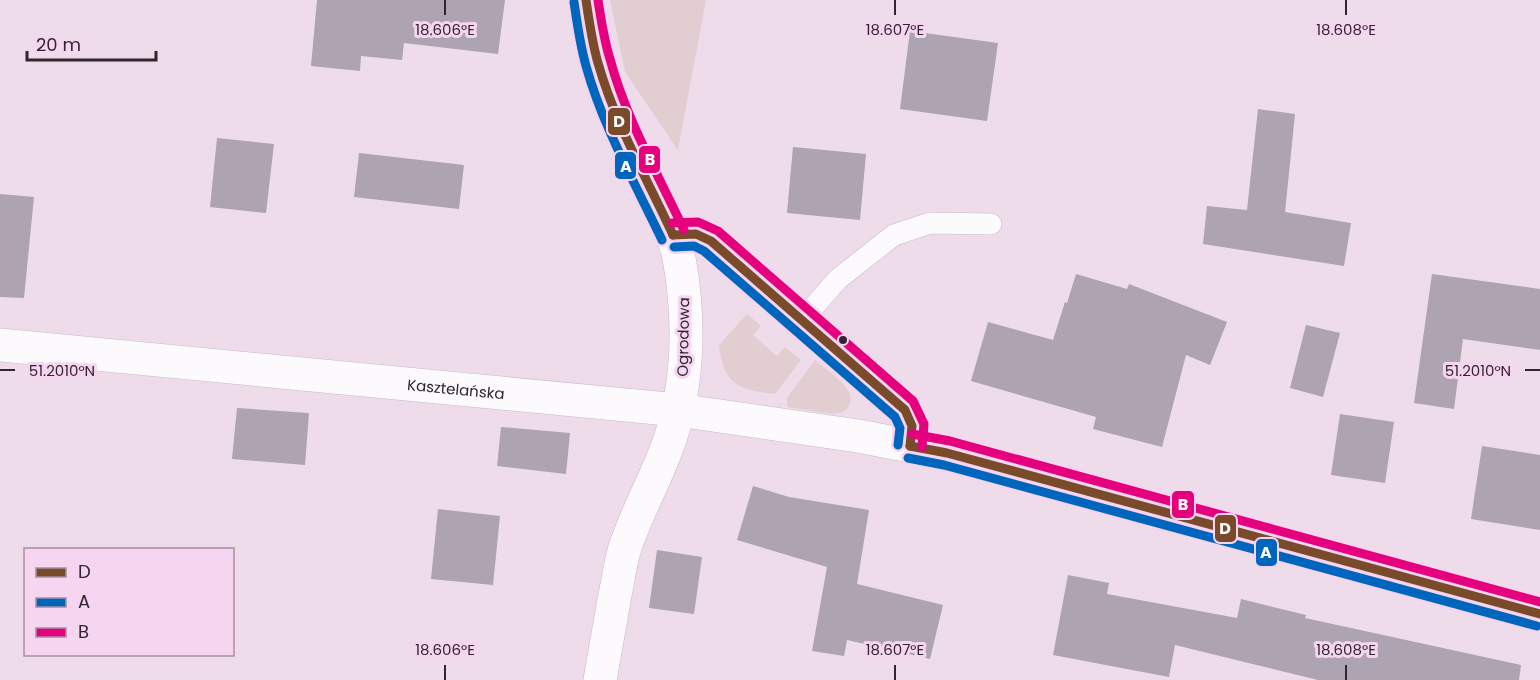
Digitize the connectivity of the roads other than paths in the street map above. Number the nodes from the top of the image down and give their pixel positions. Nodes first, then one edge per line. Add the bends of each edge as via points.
1 (586, 0) edge
2 (991, 224) dead end
3 (673, 236) junction
4 (802, 320) junction
5 (0, 345) edge
6 (678, 410) junction
7 (910, 446) junction
8 (1540, 614) edge
9 (600, 680) edge

1 - 3 street, Ogrodowa via 606,91
2 - 4 lane via 930,223 894,235 838,279
3 - 4 street via 696,234 711,241
3 - 6 street, Ogrodowa via 684,294 684,366
4 - 7 street via 905,410 912,426
5 - 6 street, Kasztelańska
6 - 7 street, Kasztelańska
6 - 9 street, Ogrodowa via 669,443 623,553
7 - 8 street, Kasztelańska

